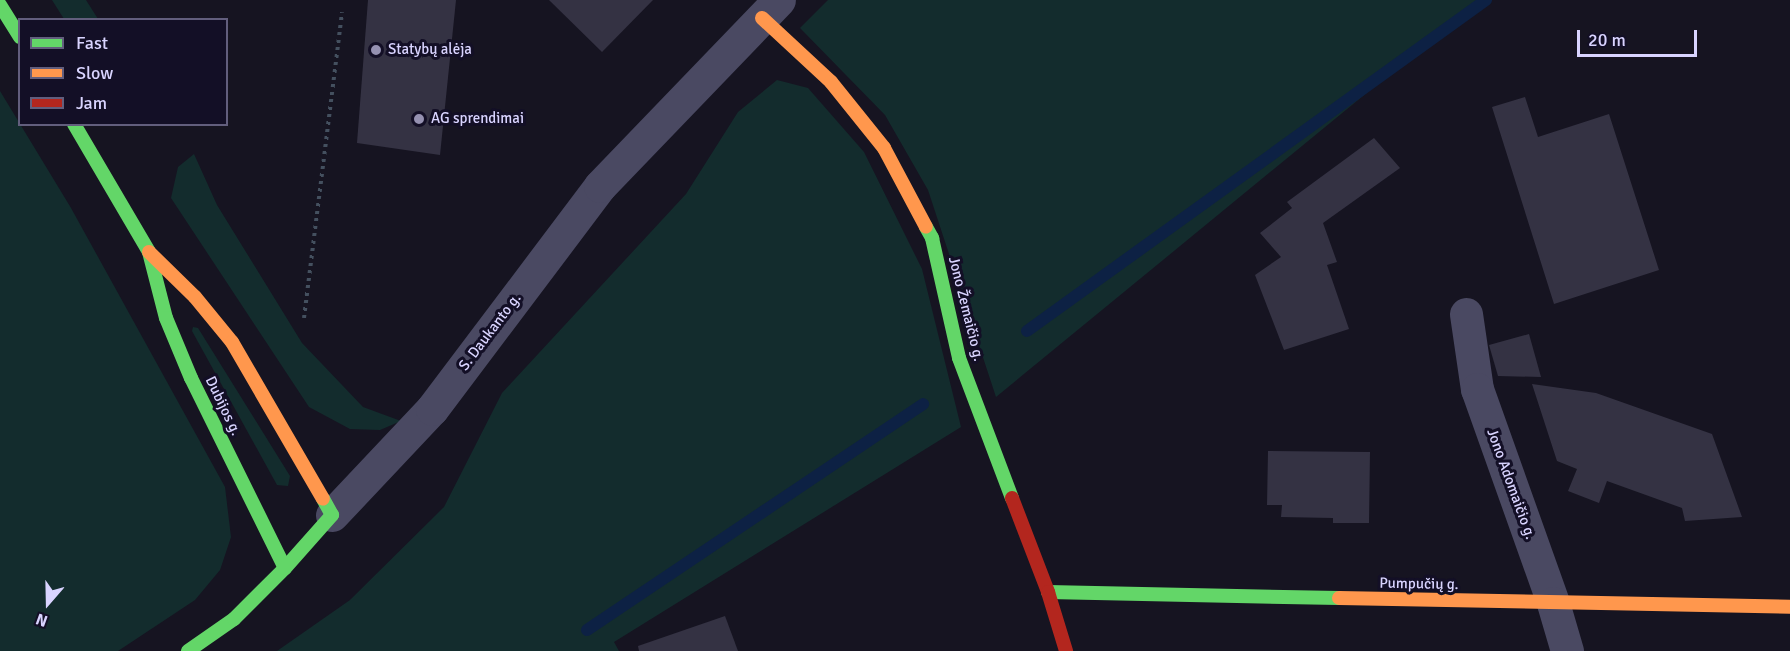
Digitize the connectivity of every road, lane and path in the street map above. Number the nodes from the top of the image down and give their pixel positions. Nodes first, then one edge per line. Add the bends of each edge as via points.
1 (0, 5) edge
2 (770, 9) edge
3 (342, 12) dead end
4 (18, 34) edge
5 (75, 126) edge
6 (149, 252) junction
7 (1466, 314) dead end
8 (304, 318) dead end
9 (332, 514) junction
10 (285, 568) junction
11 (1048, 592) junction
12 (1553, 603) junction
13 (1790, 607) edge
14 (188, 651) edge
15 (1066, 651) edge
16 (1567, 651) edge

1 - 4 street
2 - 9 street, S. Daukanto g. via 600,186 432,409
2 - 11 street, Jono Žemaičio g. via 884,148 932,238 959,358
3 - 8 path
5 - 6 street, Dubijos g.
6 - 9 street, Dubijos g. via 195,297 232,342
6 - 10 street, Dubijos g. via 166,318 187,368
7 - 12 street, Jono Adomaičio g. via 1477,389
9 - 10 street, S. Daukanto g.
10 - 14 street, S. Daukanto g. via 234,619
11 - 12 street, Pumpučių g.
11 - 15 street, Jono Žemaičio g.
12 - 13 street, Pumpučių g.
12 - 16 street, Jono Adomaičio g.

